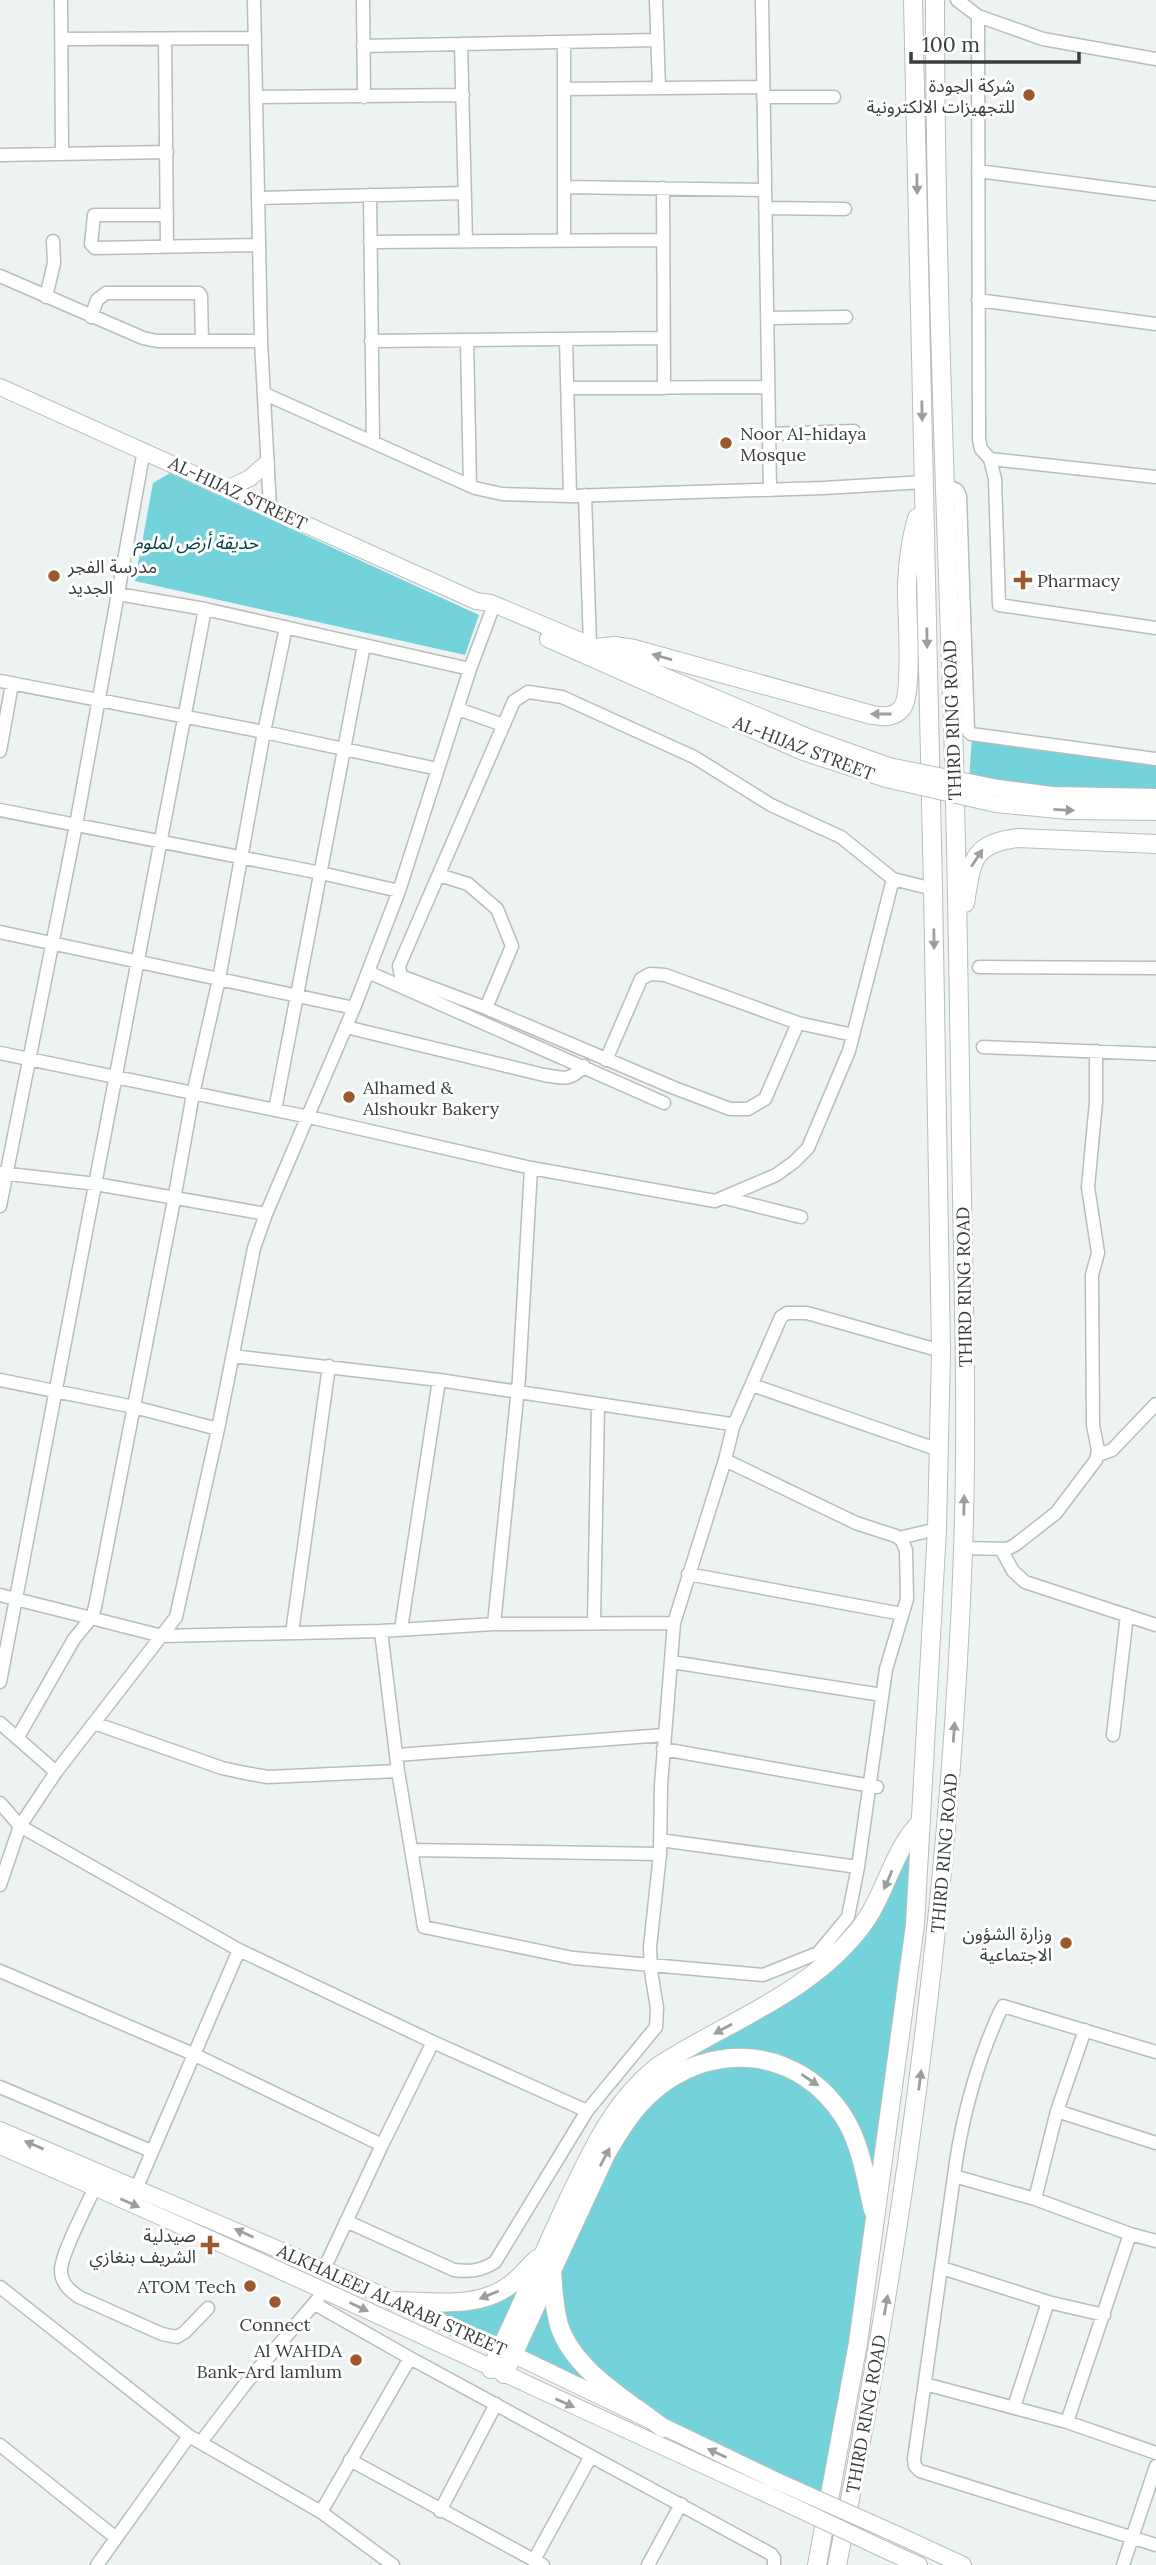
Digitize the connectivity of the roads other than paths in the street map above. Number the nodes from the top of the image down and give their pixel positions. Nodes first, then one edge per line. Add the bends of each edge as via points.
1 (61, 0) edge
2 (254, 0) edge
3 (363, 0) edge
4 (656, 0) edge
5 (762, 0) edge
6 (913, 0) edge
7 (934, 0) edge
8 (957, 0) edge
9 (978, 16) junction
10 (255, 38) junction
11 (61, 39) junction
12 (165, 39) junction
13 (657, 40) junction
14 (564, 42) junction
15 (461, 44) junction
16 (363, 46) junction
17 (1156, 59) edge
18 (659, 88) junction
19 (564, 89) junction
20 (763, 92) junction
21 (463, 95) junction
22 (364, 96) junction
23 (256, 97) junction
24 (834, 97) dead end
25 (167, 152) junction
26 (62, 154) junction
27 (0, 155) edge
28 (978, 170) junction
29 (564, 187) junction
30 (663, 188) junction
31 (765, 190) junction
32 (465, 193) junction
33 (1156, 194) edge
34 (370, 195) junction
35 (258, 198) junction
36 (765, 208) junction
37 (845, 209) dead end
38 (167, 215) junction
39 (663, 240) junction
40 (53, 241) dead end
41 (466, 241) junction
42 (564, 241) junction
43 (370, 242) junction
44 (259, 245) junction
45 (167, 246) junction
46 (0, 276) edge
47 (46, 297) junction
48 (978, 300) junction
49 (91, 317) junction
50 (846, 317) dead end
51 (767, 318) junction
52 (1156, 324) edge
53 (663, 338) junction
54 (566, 340) junction
55 (202, 341) junction
56 (261, 341) junction
57 (371, 341) junction
58 (467, 341) junction
59 (0, 387) edge
60 (768, 387) junction
61 (568, 388) junction
62 (664, 388) junction
63 (265, 394) junction
64 (854, 431) dead end
65 (769, 434) junction
66 (373, 442) junction
67 (144, 450) junction
68 (990, 459) junction
69 (266, 464) junction
70 (1156, 477) edge
71 (945, 485) junction
72 (470, 486) junction
73 (924, 488) junction
74 (226, 489) junction
75 (770, 490) junction
76 (585, 495) junction
77 (570, 496) junction
78 (270, 508) junction
79 (118, 594) junction
80 (476, 601) junction
81 (205, 609) junction
82 (491, 613) junction
83 (286, 627) junction
84 (1156, 628) edge
85 (364, 645) junction
86 (592, 646) junction
87 (470, 669) junction
88 (6, 682) edge
89 (100, 699) junction
90 (458, 709) junction
91 (185, 717) junction
92 (503, 725) junction
93 (264, 732) junction
94 (344, 748) junction
95 (0, 751) edge
96 (1156, 759) edge
97 (438, 769) junction
98 (887, 773) junction
99 (997, 796) junction
100 (1156, 797) edge
101 (0, 810) edge
102 (1156, 812) edge
103 (76, 825) junction
104 (162, 841) junction
105 (1156, 844) edge
106 (241, 857) junction
107 (321, 873) junction
108 (439, 875) junction
109 (893, 879) junction
110 (933, 889) junction
111 (398, 891) junction
112 (0, 932) edge
113 (53, 943) junction
114 (958, 948) junction
115 (138, 962) junction
116 (979, 967) dead end
117 (1156, 968) edge
118 (368, 972) junction
119 (219, 979) junction
120 (296, 994) junction
121 (354, 1008) junction
122 (486, 1008) junction
123 (797, 1023) junction
124 (346, 1027) junction
125 (853, 1035) junction
126 (983, 1047) dead end
127 (1096, 1051) junction
128 (0, 1053) edge
129 (1156, 1054) edge
130 (29, 1059) junction
131 (606, 1060) junction
132 (584, 1066) junction
133 (116, 1077) junction
134 (193, 1094) junction
135 (664, 1102) dead end
136 (275, 1110) junction
137 (309, 1117) junction
138 (531, 1168) junction
139 (3, 1174) edge
140 (96, 1184) junction
141 (726, 1198) junction
142 (174, 1200) junction
143 (0, 1206) edge
144 (266, 1214) junction
145 (801, 1217) dead end
146 (940, 1351) junction
147 (233, 1356) junction
148 (328, 1366) junction
149 (0, 1380) edge
150 (439, 1380) junction
151 (752, 1385) junction
152 (57, 1391) junction
153 (517, 1393) junction
154 (1156, 1404) edge
155 (598, 1405) junction
156 (134, 1407) junction
157 (733, 1427) junction
158 (218, 1429) junction
159 (1094, 1432) junction
160 (939, 1450) junction
161 (1112, 1450) junction
162 (1098, 1455) junction
163 (725, 1460) junction
164 (937, 1529) junction
165 (899, 1538) junction
166 (964, 1548) junction
167 (1001, 1549) junction
168 (688, 1574) junction
169 (0, 1595) edge
170 (15, 1598) junction
171 (907, 1599) junction
172 (934, 1599) junction
173 (902, 1614) junction
174 (1127, 1615) junction
175 (92, 1617) junction
176 (594, 1622) junction
177 (674, 1623) junction
178 (494, 1624) junction
179 (1156, 1625) edge
180 (401, 1629) junction
181 (381, 1631) junction
182 (292, 1633) junction
183 (162, 1636) junction
184 (672, 1662) junction
185 (0, 1682) edge
186 (882, 1695) junction
187 (0, 1723) edge
188 (94, 1723) junction
189 (664, 1735) junction
190 (1113, 1735) dead end
191 (18, 1737) junction
192 (663, 1749) junction
193 (397, 1755) junction
194 (398, 1771) junction
195 (56, 1772) junction
196 (874, 1786) junction
197 (0, 1803) edge
198 (922, 1822) junction
199 (20, 1826) junction
200 (660, 1840) junction
201 (411, 1850) junction
202 (660, 1854) junction
203 (858, 1867) junction
204 (0, 1885) edge
205 (239, 1950) junction
206 (651, 1966) junction
207 (0, 1971) edge
208 (1085, 2030) junction
209 (433, 2042) junction
210 (1156, 2052) edge
211 (193, 2054) junction
212 (0, 2087) edge
213 (587, 2111) junction
214 (1057, 2111) junction
215 (0, 2130) edge
216 (1156, 2143) edge
217 (382, 2145) junction
218 (0, 2146) edge
219 (151, 2151) junction
220 (954, 2176) junction
221 (95, 2187) junction
222 (137, 2187) junction
223 (1035, 2199) junction
224 (876, 2218) junction
225 (346, 2221) junction
226 (1130, 2234) junction
227 (1156, 2241) edge
228 (547, 2261) junction
229 (942, 2268) junction
230 (324, 2269) junction
231 (0, 2287) edge
232 (320, 2297) junction
233 (393, 2301) junction
234 (1048, 2302) junction
235 (208, 2308) dead end
236 (1104, 2315) junction
237 (506, 2352) junction
238 (410, 2358) junction
239 (497, 2371) junction
240 (925, 2384) junction
241 (496, 2404) junction
242 (1014, 2407) junction
243 (1067, 2422) junction
244 (663, 2428) junction
245 (195, 2439) junction
246 (0, 2445) edge
247 (1156, 2454) edge
248 (591, 2455) junction
249 (350, 2460) junction
250 (1156, 2466) edge
251 (775, 2489) junction
252 (681, 2504) junction
253 (440, 2511) junction
254 (321, 2512) junction
255 (116, 2538) junction
256 (1133, 2539) junction
257 (1156, 2545) edge
258 (377, 2560) edge
259 (538, 2562) edge
260 (97, 2565) edge
261 (393, 2565) edge
262 (648, 2565) edge
263 (774, 2565) edge
264 (817, 2565) edge
265 (837, 2565) edge
266 (919, 2565) edge
267 (963, 2565) edge
268 (1123, 2565) edge

1 - 11 street
2 - 10 street
3 - 16 street
4 - 13 street
5 - 20 street
6 -> 73 highway, THIRD RING ROAD
7 - 71 highway, THIRD RING ROAD
8 - 9 street
9 - 17 street via 1043,39
9 - 28 street
10 - 12 street
10 - 23 street
11 - 12 street
11 - 26 street
12 - 25 street
13 - 14 street
13 - 18 street
14 - 15 street
14 - 19 street
15 - 16 street
15 - 21 street
16 - 22 street
18 - 19 street
18 - 20 street
19 - 29 street
20 - 24 street
20 - 31 street
21 - 22 street
21 - 32 street
22 - 23 street
23 - 35 street
25 - 26 street
25 - 38 street
26 - 27 street
28 - 33 street
28 - 48 street
29 - 30 street
29 - 42 street
30 - 31 street
30 - 39 street
31 - 36 street
32 - 34 street
32 - 41 street
34 - 35 street
34 - 43 street
35 - 44 street
36 - 37 street
36 - 51 street
38 - 45 street
38 - 45 street via 93,215 92,244
39 - 42 street
39 - 53 street
40 - 47 street via 54,263
41 - 42 street
41 - 43 street
43 - 57 street
44 - 45 street
44 - 56 street
46 - 47 street
47 - 49 street
48 - 52 street
48 - 68 street via 979,439
49 - 55 street via 143,338
49 - 55 street via 97,300 106,293 199,293
50 - 51 street
51 - 60 street
53 - 54 street
53 - 62 street
54 - 58 street
54 - 61 street
55 - 56 street
56 - 63 street
57 - 58 street
57 - 66 street
58 - 72 street
59 - 67 main road, AL-HIJAZ STREET
60 - 62 street
60 - 65 street
61 - 62 street
61 - 77 street
63 - 66 street
63 - 69 street
64 - 65 street
65 - 75 street
66 - 72 street
67 - 74 main road, AL-HIJAZ STREET
67 - 79 street
68 - 70 street
68 - 84 street via 996,491 999,605
69 - 74 main road
69 - 78 street
71 - 96 street via 960,496 968,731
71 - 114 highway, THIRD RING ROAD
72 - 77 street via 502,494
73 - 75 street
73 -> 86 highway via 907,582 908,690 902,709 894,714 872,715 634,649
73 -> 110 highway, THIRD RING ROAD
74 - 78 main road, AL-HIJAZ STREET
75 - 76 street
76 - 77 street
76 - 86 street
78 - 80 main road, AL-HIJAZ STREET
79 - 81 street
79 - 89 street
80 - 82 main road, AL-HIJAZ STREET
80 - 86 main road, AL-HIJAZ STREET via 491,603
81 - 83 street
81 - 91 street
82 - 87 street
82 - 98 main road, AL-HIJAZ STREET via 803,752
83 - 85 street
83 - 93 street
85 - 87 street
85 - 94 street
86 - 98 main road, AL-HIJAZ STREET
87 - 90 street
88 - 89 street
88 - 95 street
89 - 91 street
89 - 103 street
90 - 92 street
90 - 97 street
91 - 93 street
91 - 104 street
92 - 108 street
92 - 109 street via 509,708 521,695 562,697 694,757 771,805 842,837
93 - 94 street
93 - 106 street
94 - 97 street
94 - 107 street
97 - 111 street
98 - 99 main road, AL-HIJAZ STREET, bridge
99 - 100 main road, AL-HIJAZ STREET
99 -> 102 main road, AL-HIJAZ STREET via 1069,811
101 - 103 street
103 - 104 street
103 - 113 street
104 - 106 street
104 - 115 street
114 -> 105 highway via 971,867 981,850 997,841
106 - 107 street
106 - 119 street
107 - 111 street
107 - 120 street
108 - 122 street via 468,884 497,909 512,946
108 - 122 street via 399,973
109 - 110 street
109 - 125 street
110 -> 146 highway, THIRD RING ROAD
111 - 118 street
112 - 113 street
113 - 115 street
113 - 130 street
166 -> 114 highway, THIRD RING ROAD
115 - 119 street
115 - 133 street
116 - 117 street
118 - 121 street
118 - 132 street
119 - 120 street
119 - 134 street
120 - 121 street
120 - 136 street
121 - 124 street
122 - 131 street
123 - 125 street
123 - 131 street via 765,1099 748,1109 730,1109
123 - 131 street via 650,974 641,979
124 - 132 street via 568,1079
124 - 137 street
125 - 141 street via 808,1148 776,1175
126 - 127 street
127 - 129 street
127 - 159 street via 1088,1187 1098,1253 1092,1275
128 - 130 street
130 - 133 street
130 - 139 street
132 - 135 street
133 - 134 street
133 - 140 street
134 - 136 street
134 - 142 street
136 - 137 street
137 - 138 street
137 - 144 street
138 - 141 street via 708,1201
138 - 153 street
139 - 140 street
139 - 143 street
140 - 142 street
140 - 152 street
141 - 145 street
142 - 144 street
142 - 156 street
144 - 147 street via 254,1248
146 - 151 street via 807,1313 787,1313 781,1317
146 - 160 highway, THIRD RING ROAD
147 - 148 street
147 - 158 street
148 - 150 street
148 - 182 street
149 - 152 street
150 - 153 street
150 - 180 street
151 - 157 street
151 - 160 street
152 - 156 street
152 - 170 street
153 - 155 street
153 - 178 street
154 - 161 street
155 - 157 street
155 - 176 street
156 - 158 street
156 - 175 street
157 - 163 street
158 - 183 street via 179,1607
159 - 161 street
159 - 162 street
160 - 164 highway, THIRD RING ROAD
161 - 162 street
162 - 167 street via 1056,1513 1015,1545
163 - 165 street
163 - 168 street
164 - 165 street
164 - 172 highway, THIRD RING ROAD
165 - 171 street via 907,1558
166 - 167 street
265 -> 166 highway, THIRD RING ROAD via 865,2430 916,2109 940,1915
167 - 174 street via 1025,1582
168 - 173 street
168 - 177 street
169 - 170 street
170 - 175 street
170 - 185 street
171 - 172 street
171 - 173 street
172 - 198 highway, THIRD RING ROAD
173 - 186 street
174 - 179 street
174 - 190 street
175 - 183 street
175 - 191 street via 74,1639
176 - 177 street
176 - 178 street
177 - 184 street
178 - 180 street
180 - 181 street
181 - 182 street
181 - 193 street
182 - 183 street
183 - 188 street
184 - 186 street
184 - 189 street
186 - 196 street
187 - 191 street
188 - 194 street via 222,1768 268,1777
188 - 195 street
189 - 192 street
189 - 193 street
191 - 195 street
192 - 196 street
192 - 200 street
193 - 194 street
194 - 201 street
195 - 199 street
196 - 203 street
197 - 199 street
198 - 224 highway, THIRD RING ROAD via 915,1925
198 -> 228 highway via 905,1839 871,1915 814,1975 674,2055 635,2084 602,2131
199 - 204 street
199 - 205 street
200 - 202 street
200 - 203 street
201 - 202 street
201 - 206 street via 425,1928 573,1958
202 - 206 street
203 - 206 street via 848,1917 813,1956 763,1975
205 - 209 street
205 - 211 street
206 - 213 street via 656,2027
207 - 211 street
208 - 210 street
208 - 214 street
208 - 220 street via 1002,2007 967,2104
209 - 213 street
209 - 217 street
211 - 217 street
211 - 219 street
212 - 219 street
213 - 225 street via 495,2262 488,2266 454,2270
214 - 216 street
214 - 223 street
222 -> 215 main road, ALKHALEEJ ALARABI STREET
217 - 225 street
218 - 221 main road, ALKHALEEJ ALARABI STREET
219 - 222 street
220 - 223 street
220 - 229 street
221 -> 232 main road, ALKHALEEJ ALARABI STREET
221 - 235 street via 62,2263 68,2289 177,2337
230 -> 222 main road, ALKHALEEJ ALARABI STREET
223 - 226 street
228 -> 224 highway via 636,2107 678,2073 719,2059 773,2061 825,2092 855,2141
224 - 264 highway, THIRD RING ROAD
225 - 230 street
226 - 227 street
226 - 236 street
228 -> 233 highway via 481,2300
228 - 237 highway
228 - 244 highway via 560,2327 574,2353
229 - 234 street
229 - 240 street
230 - 233 main road, ALKHALEEJ ALARABI STREET
231 - 245 street
232 - 238 street
232 -> 239 main road, ALKHALEEJ ALARABI STREET
232 - 245 street
233 - 237 main road, ALKHALEEJ ALARABI STREET
234 - 236 street
234 - 242 street
236 - 243 street
237 - 239 highway
237 - 244 main road, ALKHALEEJ ALARABI STREET
238 - 241 street
238 - 249 street
239 -> 251 main road, ALKHALEEJ ALARABI STREET
240 - 242 street
240 - 256 street via 914,2459 920,2471
241 - 248 street
241 - 253 street
242 - 243 street
243 - 247 street
251 -> 244 main road, ALKHALEEJ ALARABI STREET
245 - 254 street
245 - 255 street
246 - 255 street
248 - 252 street
248 - 259 street
249 - 253 street
249 - 254 street
250 - 256 street
251 - 266 main road, bridge
251 - 267 main road, bridge
252 - 262 street
252 - 263 street via 771,2554
253 - 259 street
254 - 258 street
255 - 260 street
256 - 257 street
256 - 268 street
258 - 261 street

